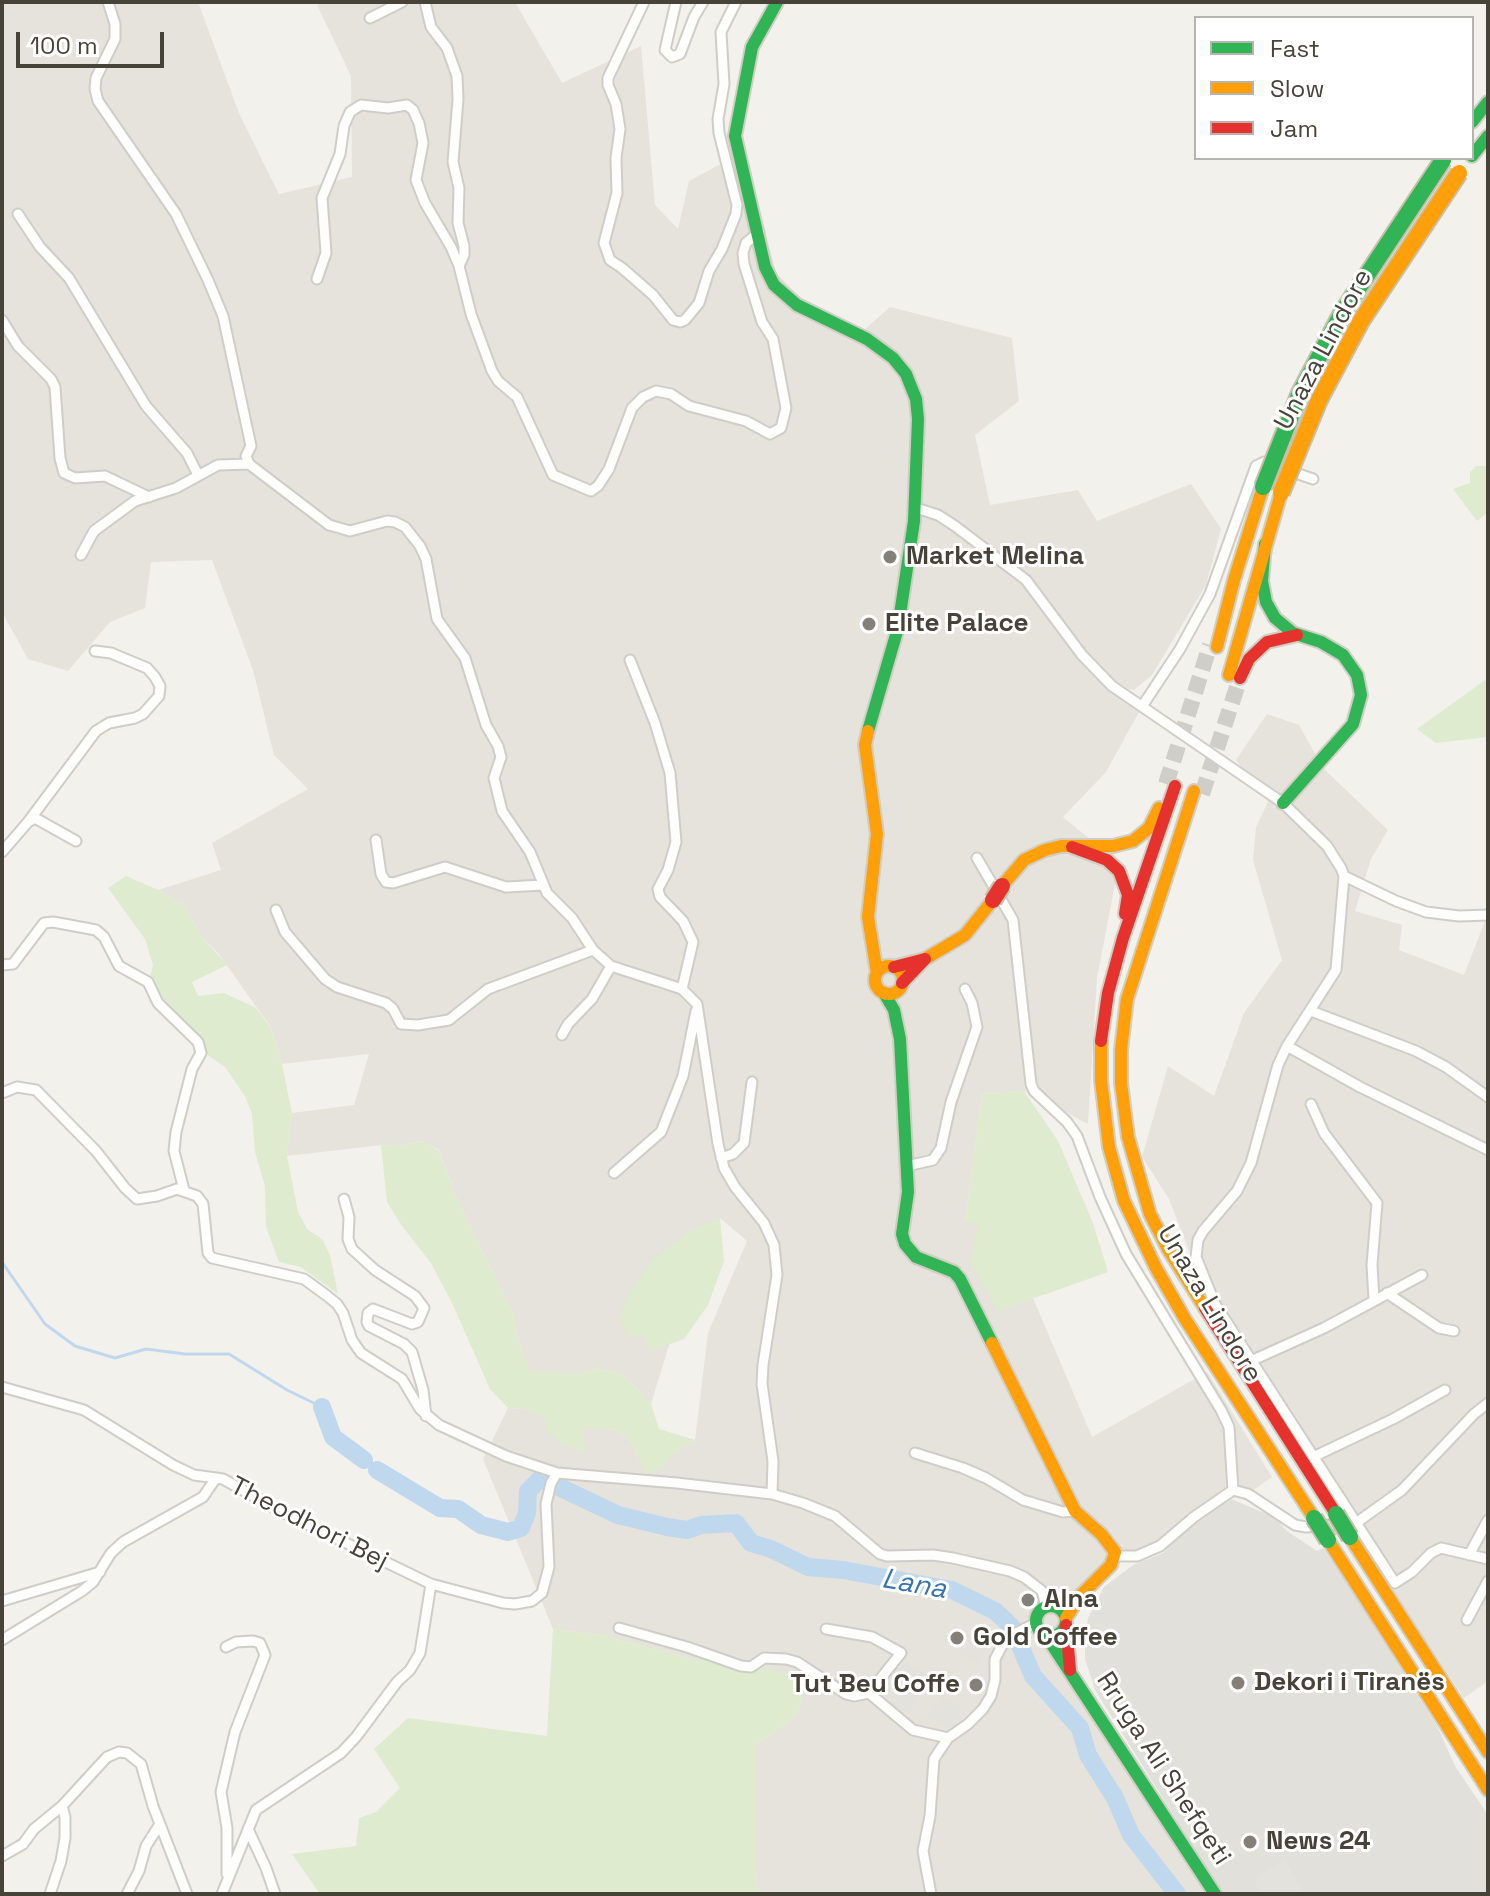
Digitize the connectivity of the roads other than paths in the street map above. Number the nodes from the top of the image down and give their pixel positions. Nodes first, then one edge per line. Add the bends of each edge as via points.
1 (108, 2) edge
2 (402, 2) edge
3 (425, 2) edge
4 (644, 2) edge
5 (676, 2) edge
6 (703, 2) edge
7 (736, 2) edge
8 (777, 2) edge
9 (370, 18) dead end
10 (1488, 102) edge
11 (1474, 120) edge
12 (1488, 136) edge
13 (1474, 153) edge
14 (1443, 160) edge
15 (1469, 160) edge
16 (733, 161) junction
17 (18, 214) dead end
18 (759, 232) junction
19 (459, 266) junction
20 (317, 279) dead end
21 (2, 320) edge
22 (249, 464) junction
23 (198, 475) junction
24 (1313, 479) dead end
25 (149, 497) junction
26 (916, 508) junction
27 (1265, 544) junction
28 (81, 555) dead end
29 (1297, 635) junction
30 (1214, 646) tunnel mouth
31 (95, 651) dead end
32 (630, 660) dead end
33 (1143, 705) junction
34 (1198, 793) tunnel mouth
35 (1283, 803) junction
36 (28, 822) junction
37 (376, 840) dead end
38 (76, 841) dead end
39 (1072, 847) junction
40 (2, 852) edge
41 (977, 858) dead end
42 (1344, 876) junction
43 (544, 885) junction
44 (276, 910) dead end
45 (1488, 915) edge
46 (593, 950) junction
47 (925, 959) junction
48 (2, 965) edge
49 (611, 966) junction
50 (885, 969) junction
51 (682, 989) junction
52 (895, 989) junction
53 (965, 989) dead end
54 (697, 1004) junction
55 (1311, 1011) junction
56 (562, 1035) dead end
57 (1287, 1046) junction
58 (752, 1082) dead end
59 (2, 1093) edge
60 (1488, 1097) edge
61 (1311, 1104) dead end
62 (1488, 1150) edge
63 (721, 1158) junction
64 (907, 1166) junction
65 (614, 1173) dead end
66 (1117, 1182) junction
67 (184, 1190) junction
68 (344, 1199) dead end
69 (1422, 1275) dead end
70 (1387, 1293) junction
71 (1374, 1300) junction
72 (1454, 1331) dead end
73 (1253, 1360) junction
74 (2, 1387) edge
75 (1445, 1390) dead end
76 (1488, 1403) edge
77 (426, 1416) junction
78 (915, 1453) dead end
79 (1313, 1457) junction
80 (557, 1473) junction
81 (216, 1478) junction
82 (1233, 1490) junction
83 (772, 1494) junction
84 (1075, 1511) junction
85 (1488, 1520) edge
86 (1353, 1530) junction
87 (1469, 1555) junction
88 (1115, 1556) junction
89 (1488, 1559) edge
90 (100, 1572) junction
91 (1488, 1581) edge
92 (431, 1584) junction
93 (2, 1601) edge
94 (1059, 1614) junction
95 (1467, 1620) dead end
96 (619, 1628) dead end
97 (826, 1629) dead end
98 (1040, 1629) junction
99 (2, 1640) edge
100 (226, 1647) dead end
101 (1070, 1670) junction
102 (869, 1693) junction
103 (948, 1738) junction
104 (1488, 1752) edge
105 (1488, 1790) edge
106 (62, 1806) junction
107 (160, 1824) junction
108 (248, 1829) junction
109 (2, 1856) edge
110 (227, 1881) junction
111 (50, 1894) edge
112 (127, 1894) edge
113 (187, 1894) edge
114 (222, 1894) edge
115 (275, 1894) edge
116 (931, 1894) edge
117 (1215, 1894) edge

1 - 22 street via 115,39 96,78 98,101 176,214 223,316 251,446
2 - 9 street
3 - 19 street via 431,27 447,48 457,76 453,162 464,246
4 - 16 street via 608,78 620,129 617,193 604,243 610,260 653,295 673,320 685,320 699,303 734,224
5 - 6 street via 665,50 672,57 680,54
7 - 16 street via 721,32 724,84 718,119
8 - 16 main road via 748,60
10 - 11 main road
12 - 13 main road, Unaza Lindore
14 - 30 main road, Unaza Lindore, bridge via 1342,313 1300,393 1263,487
15 - 27 main road, Unaza Lindore, bridge via 1361,321 1319,400
16 - 18 main road
17 - 23 street via 69,278 146,406 187,453
18 - 19 street via 746,243 744,264 762,322 773,339 786,408 781,428 770,434 656,391 632,408 609,469 591,491 559,479 547,468 517,397 492,371
18 - 26 main road via 768,276 784,295 880,347 913,386 918,419
19 - 20 street via 416,180 423,143 413,110 407,105 361,105 347,118 340,154 322,198 326,253
21 - 25 street via 55,387 64,473 75,478 105,476
22 - 23 street via 218,465
22 - 43 street via 329,525 350,531 395,522 420,546 437,619 465,658 498,746 501,757 494,778 502,811 530,852
23 - 25 street
24 - 33 street via 1264,462 1256,466 1210,594
25 - 28 street via 121,509 94,531
26 - 33 street via 947,521 1026,580 1082,655 1112,686
26 - 50 main road via 898,628 865,745 877,834 868,917
27 - 29 main road via 1266,602 1275,618
27 - 29 main road, Unaza Lindore via 1235,677 1267,642
29 - 35 main road via 1343,655 1357,675 1361,695 1353,724
31 - 36 street via 147,668 160,686 159,696 143,714 96,731
32 - 51 street via 670,773 676,842 658,889 693,942
33 - 35 street
34 - 86 main road, Unaza Lindore, bridge via 1127,999 1121,1083 1128,1137 1150,1214 1168,1249 1336,1514
35 - 42 street via 1327,846
36 - 38 street via 43,821
36 - 40 street
37 - 43 street via 386,882 445,867 506,887
39 - 47 main road via 1050,848 1029,857 959,939
39 - 66 main road via 1113,865 1128,895 1103,1001 1097,1068 1104,1140
39 - 66 main road, Unaza Lindore via 1113,846 1138,838 1149,828 1171,785 1103,1019 1101,1080
41 - 82 street via 1013,920 1031,1084 1077,1136 1126,1254 1221,1410 1229,1427
42 - 45 street via 1426,912
42 - 55 street via 1336,970
43 - 46 street
44 - 46 street via 285,932 325,979 386,1003 401,1024 449,1020 488,989
46 - 49 street
47 - 50 main road
47 - 52 main road
48 - 67 street via 13,964 48,922 96,930 119,966 148,982 158,1003 198,1042 201,1053 192,1069 174,1151
49 - 51 street
49 - 56 street
50 - 52 main road via 902,977
50 - 52 main road via 876,985
51 - 54 street
52 - 64 main road
53 - 64 street via 977,1027 941,1148 933,1160
54 - 63 street
54 - 65 street via 683,1076 661,1132
55 - 57 street
55 - 60 street via 1416,1051
57 - 62 street
57 - 73 street via 1251,1163 1237,1191 1198,1240 1196,1257 1215,1304
58 - 63 street via 744,1143
59 - 67 street via 17,1087 36,1090 137,1199
61 - 71 street via 1324,1133 1377,1203
63 - 83 street via 774,1245 777,1275 762,1384
64 - 84 main road via 905,1244 916,1257 960,1279
66 - 105 main road, Unaza Lindore, bridge via 1140,1238 1185,1319
67 - 77 street via 203,1204 212,1258 304,1279 326,1295 343,1313 361,1353 402,1379
68 - 77 street via 352,1249 424,1308 418,1322 373,1309 367,1322 412,1352
69 - 70 street
70 - 71 street
70 - 72 street via 1439,1328
71 - 73 street
73 - 79 street
74 - 81 street via 84,1410 173,1465
75 - 79 street
76 - 86 street via 1402,1490
77 - 80 street via 506,1456
78 - 84 street via 963,1468 1023,1500
79 - 86 street
80 - 83 street
80 - 92 street, Theodhori Bej via 546,1504 549,1567 542,1593 515,1604
81 - 90 street, Theodhori Bej via 203,1497 123,1542
81 - 92 street, Theodhori Bej
82 - 86 street via 1295,1525
82 - 88 street via 1160,1546 1137,1556
83 - 94 street via 828,1512 880,1554 933,1555 1010,1571 1034,1583
84 - 88 main road via 1108,1542
85 - 87 street
86 - 87 street via 1395,1583 1436,1550
86 - 104 main road, Unaza Lindore
87 - 89 street
88 - 94 main road
90 - 93 street
90 - 99 street, Theodhori Bej via 82,1591
91 - 95 street
92 - 108 street via 420,1653 410,1670 341,1753 262,1805
94 - 98 main road via 1038,1613
94 - 98 main road via 1060,1633
94 - 101 main road, Rruga Ali Shefqeti
96 - 102 street via 741,1666 759,1664 764,1658 786,1659 846,1694
97 - 102 street via 872,1637 901,1653
98 - 101 main road, Rruga Ali Shefqeti
98 - 103 street via 1008,1637 995,1659 991,1696
100 - 110 street via 253,1641 260,1643 265,1655 235,1732 221,1792
101 - 117 main road, Rruga Ali Shefqeti
102 - 103 street via 913,1730
103 - 116 street via 934,1759 923,1851
106 - 107 street via 107,1757 127,1753 141,1764
106 - 109 street via 23,1844
106 - 111 street via 65,1838
107 - 112 street
107 - 113 street
108 - 110 street
108 - 115 street
110 - 114 street

